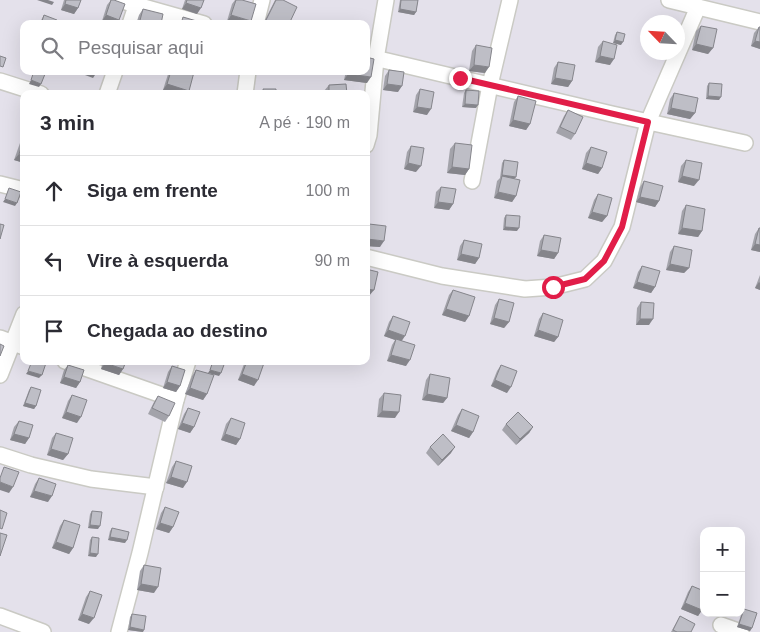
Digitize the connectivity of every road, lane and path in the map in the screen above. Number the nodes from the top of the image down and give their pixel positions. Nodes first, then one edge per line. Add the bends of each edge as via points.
1 (119, 0) edge
2 (262, 0) edge
3 (386, 0) edge
4 (510, 0) edge
5 (669, 0) edge
6 (137, 3) edge
7 (698, 7) junction
8 (131, 20) edge
9 (191, 20) edge
10 (257, 20) edge
11 (760, 22) edge
12 (371, 58) edge
13 (114, 75) edge
14 (247, 75) edge
15 (0, 82) edge
16 (490, 85) junction
17 (27, 90) edge
18 (109, 90) edge
19 (246, 90) edge
20 (370, 96) edge
21 (648, 122) junction
22 (745, 143) dead end
23 (472, 182) dead end
24 (0, 184) edge
25 (20, 189) edge
26 (370, 257) edge
27 (20, 324) edge
28 (12, 343) edge
29 (76, 365) edge
30 (187, 365) edge
31 (0, 375) edge
32 (176, 400) junction
33 (0, 455) edge
34 (156, 486) junction
35 (0, 616) edge
36 (721, 625) dead end
37 (43, 632) edge
38 (119, 632) edge
39 (741, 632) edge

1 - 6 street
2 - 10 street
3 - 12 street
4 - 16 street
5 - 7 street
6 - 8 street
6 - 9 street
7 - 11 street
7 - 21 street
12 - 16 street
12 - 20 street
13 - 18 street
14 - 19 street
15 - 17 street
16 - 21 street
16 - 23 street
21 - 22 street
21 - 26 street via 622,227 604,261 585,279 553,287 525,289 442,276
24 - 25 street
27 - 28 street
28 - 31 street
29 - 32 street
30 - 32 street
32 - 34 street
33 - 34 street via 91,478
34 - 38 street
35 - 37 street
36 - 39 street

